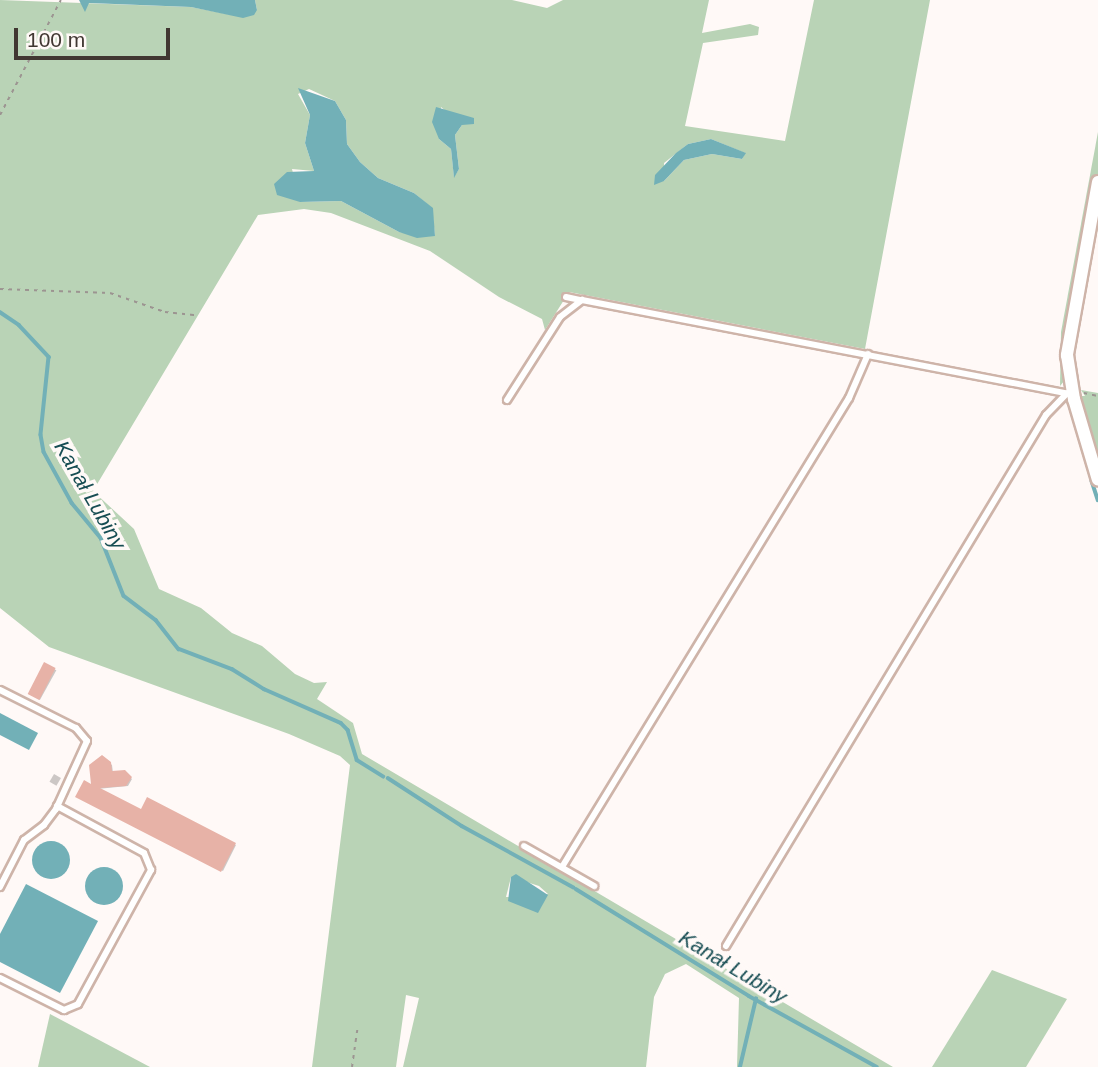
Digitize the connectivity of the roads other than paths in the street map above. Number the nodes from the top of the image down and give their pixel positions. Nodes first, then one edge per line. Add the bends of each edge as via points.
1 (1098, 182) edge
2 (566, 297) dead end
3 (582, 300) junction
4 (868, 354) junction
5 (1070, 394) junction
6 (507, 400) dead end
7 (1098, 480) edge
8 (0, 690) edge
9 (57, 806) junction
10 (524, 846) dead end
11 (562, 867) junction
12 (594, 886) dead end
13 (0, 887) edge
14 (726, 946) dead end
15 (0, 978) edge

1 - 5 street via 1068,344
2 - 3 lane
3 - 4 lane
3 - 6 lane via 560,317
4 - 5 lane
4 - 11 lane via 849,398
5 - 7 street
5 - 14 lane via 1046,415
8 - 9 lane via 76,728 87,741
9 - 13 lane via 44,825 24,840
9 - 15 lane via 144,853 151,870 78,1004 64,1010
10 - 11 lane
11 - 12 lane

